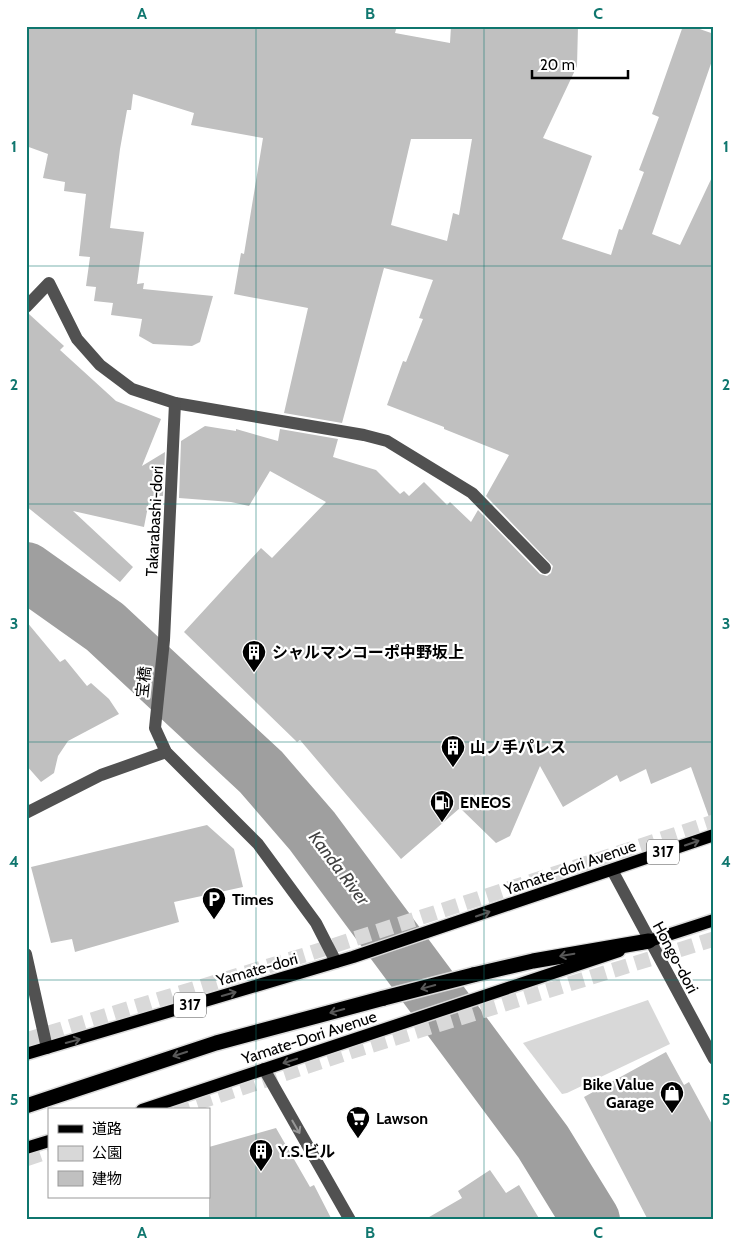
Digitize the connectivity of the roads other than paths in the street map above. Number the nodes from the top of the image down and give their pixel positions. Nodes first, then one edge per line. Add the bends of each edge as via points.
1 (26, 306) edge
2 (175, 403) junction
3 (544, 568) dead end
4 (164, 640) joint
5 (166, 752) junction
6 (26, 813) edge
7 (714, 835) edge
8 (612, 870) junction
9 (714, 920) edge
10 (649, 941) junction
11 (26, 954) edge
12 (353, 957) joint
13 (336, 962) junction
14 (47, 1048) junction
15 (26, 1054) edge
16 (714, 1059) edge
17 (264, 1069) junction
18 (26, 1106) edge
19 (148, 1108) edge
20 (48, 1141) edge
21 (26, 1148) edge
22 (350, 1220) edge

1 - 2 street via 49,283 77,339 100,365 132,389
2 - 3 street via 387,441 472,493
2 - 4 street, Takarabashi-dori
4 - 5 street, 宝橋 via 155,728
5 - 6 street via 101,775
5 - 13 street via 258,844 316,923
8 -> 7 main road, Yamate-dori Avenue / 317
8 - 10 street, Hongo-dori
12 -> 8 main road, Yamate-dori Avenue / 317
9 - 10 main road
10 - 16 street, Hongo-dori
10 -> 17 main road, Yamate-Dori Avenue
10 -> 18 highway, bridge via 534,960 384,998 216,1043
11 - 14 street
12 - 13 main road, Yamate-dori / 317
14 -> 13 main road, Yamate-dori / 317
14 - 15 main road, Yamate-dori / 317
17 - 19 main road, Yamate-Dori Avenue
17 -> 22 street
20 - 21 main road

